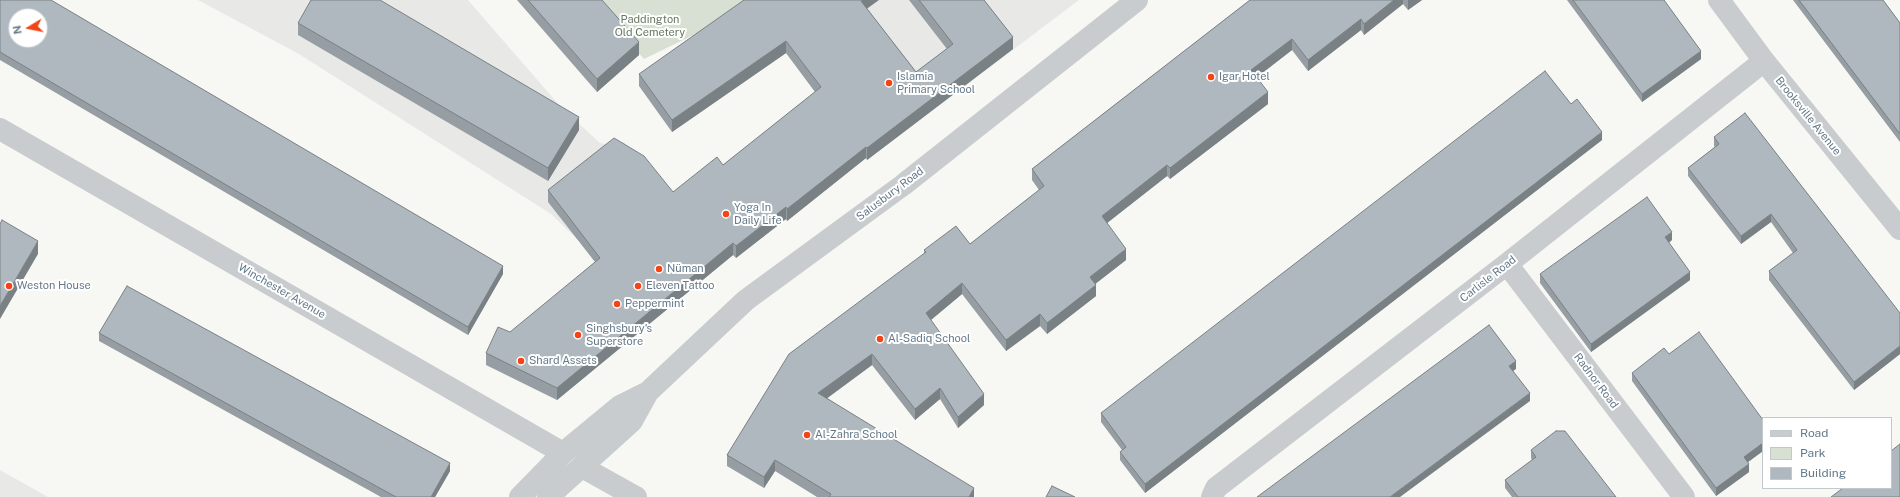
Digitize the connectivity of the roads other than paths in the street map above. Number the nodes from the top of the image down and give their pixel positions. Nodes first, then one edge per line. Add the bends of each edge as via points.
1 (1137, 0) edge
2 (1719, 0) edge
3 (1764, 61) junction
4 (0, 129) edge
5 (1900, 229) edge
6 (1507, 264) junction
7 (648, 392) junction
8 (563, 453) junction
9 (582, 467) junction
10 (520, 497) edge
11 (548, 497) edge
12 (636, 497) edge
13 (1212, 497) edge
14 (1684, 497) edge

1 - 7 street, Salusbury Road via 904,185 746,300
2 - 3 street, Brooksville Avenue
3 - 5 street, Brooksville Avenue
3 - 6 street, Carlisle Road
4 - 8 street, Winchester Avenue
6 - 13 street, Carlisle Road via 1216,488
6 - 14 street, Radnor Road
7 - 8 street, Salusbury Road via 620,406
7 - 9 street, Salusbury Road via 632,421
8 - 10 street, Salusbury Road
9 - 11 street, Salusbury Road
9 - 12 street

